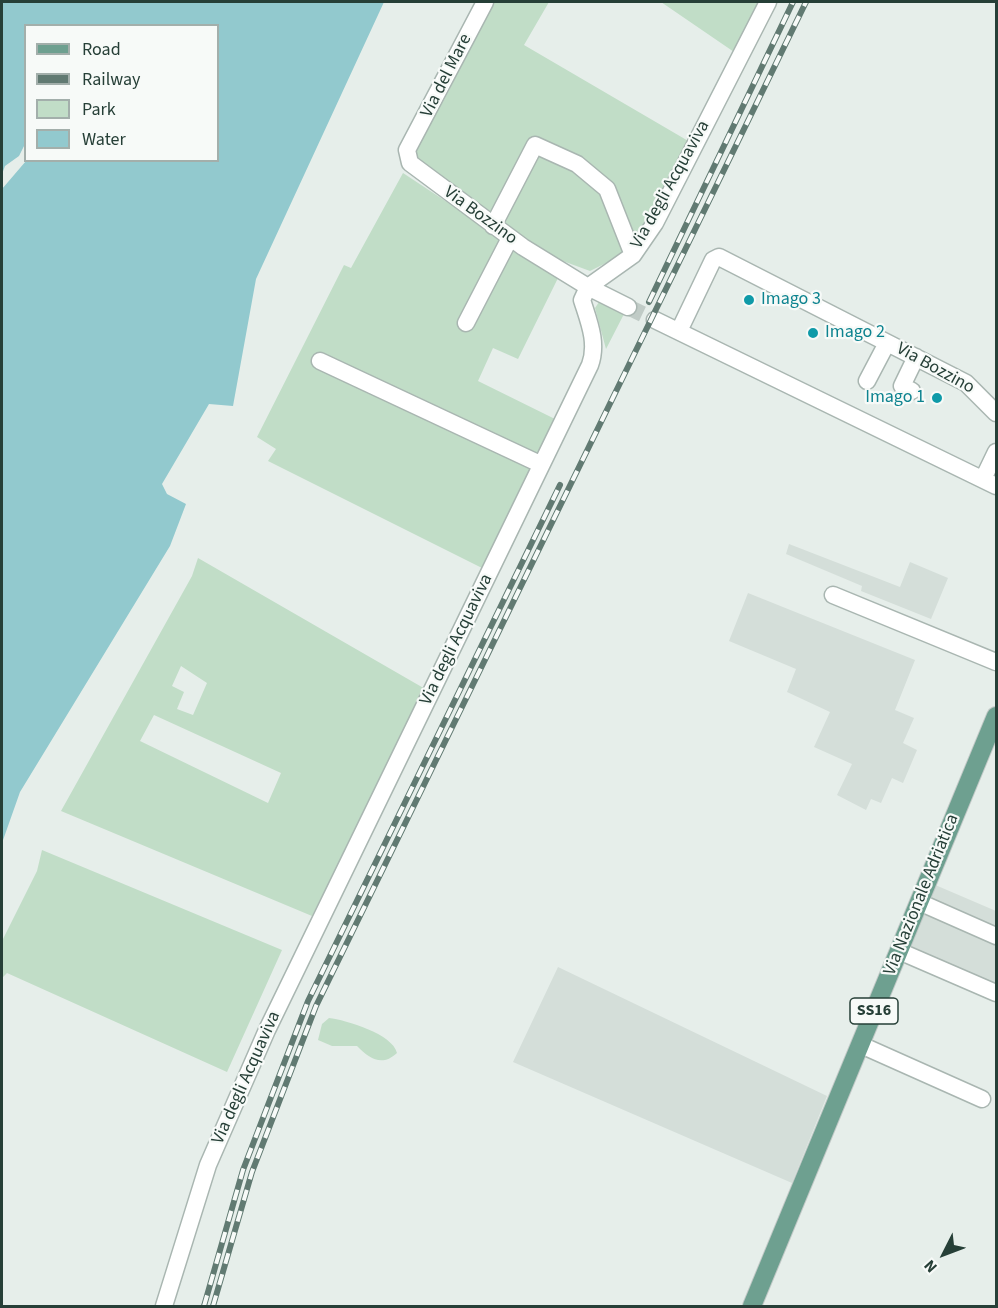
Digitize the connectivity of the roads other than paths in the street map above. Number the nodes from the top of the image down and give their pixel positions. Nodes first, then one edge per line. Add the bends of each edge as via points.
1 (485, 2) edge
2 (768, 2) edge
3 (407, 150) joint
4 (494, 226) junction
5 (510, 238) junction
6 (633, 255) junction
7 (588, 287) junction
8 (628, 307) tunnel mouth
9 (655, 320) tunnel mouth
10 (466, 323) dead end
11 (679, 332) junction
12 (887, 343) junction
13 (916, 357) junction
14 (320, 361) dead end
15 (867, 381) dead end
16 (912, 391) dead end
17 (996, 414) edge
18 (996, 452) edge
19 (540, 464) junction
20 (990, 483) edge
21 (833, 595) dead end
22 (996, 662) edge
23 (996, 716) edge
24 (919, 902) junction
25 (996, 936) edge
26 (899, 951) junction
27 (996, 993) edge
28 (861, 1045) junction
29 (982, 1099) dead end
30 (164, 1306) edge
31 (752, 1306) edge

1 - 3 street, Via del Mare
2 - 6 street, Via degli Acquaviva via 655,223
3 - 4 street, Via Bozzino via 413,167
4 - 5 street, Via Bozzino
4 - 6 street via 535,146 577,164 607,189
5 - 7 street, Via Bozzino
5 - 10 street
6 - 7 street, Via degli Acquaviva
7 - 8 street, Via Bozzino
7 - 19 street, Via degli Acquaviva via 582,300 594,352
9 - 11 street
11 - 12 street, Via Bozzino via 713,260 719,257
11 - 20 street
12 - 13 street, Via Bozzino
12 - 15 street
13 - 16 street via 902,386
13 - 17 street, Via Bozzino via 966,383
14 - 19 street
18 - 20 street
19 - 30 street, Via degli Acquaviva via 515,523 267,1030 208,1165
21 - 22 street
23 - 24 main road, Via Nazionale Adriatica / SS16
24 - 25 street
24 - 26 main road, Via Nazionale Adriatica / SS16
26 - 27 street
26 - 28 main road, Via Nazionale Adriatica / SS16
28 - 29 street
28 - 31 main road, Via Nazionale Adriatica / SS16

